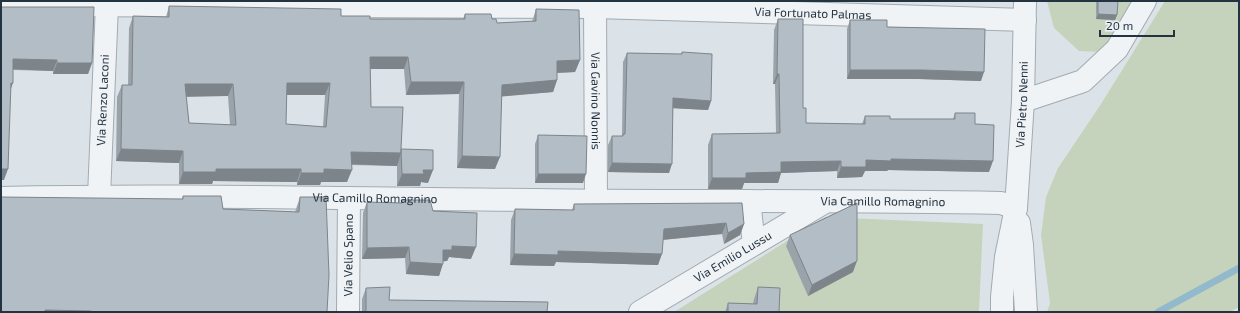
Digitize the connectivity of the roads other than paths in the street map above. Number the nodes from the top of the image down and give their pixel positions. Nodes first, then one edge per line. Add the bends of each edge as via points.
1 (1145, 1) edge
2 (595, 4) edge
3 (1, 5) edge
4 (107, 5) junction
5 (1025, 11) edge
6 (1023, 101) junction
7 (99, 196) junction
8 (1, 198) edge
9 (349, 198) junction
10 (596, 201) junction
11 (749, 201) junction
12 (826, 201) junction
13 (1016, 208) junction
14 (754, 244) junction
15 (348, 312) edge
16 (640, 312) edge
17 (1002, 312) edge
18 (1026, 312) edge

1 - 6 street via 1117,49 1084,81
2 - 4 street, Via Fortunato Palmas
2 - 5 street, Via Fortunato Palmas
2 - 10 street, Via Gavino Nonnis
3 - 4 street, Via Fortunato Palmas
4 - 7 street, Via Renzo Laconi
5 - 6 street, Via Pietro Nenni
6 - 13 street, Via Pietro Nenni
7 - 8 street, Via Camillo Romagnino
7 - 9 street, Via Camillo Romagnino
9 - 10 street, Via Camillo Romagnino
9 - 15 street, Via Velio Spano
10 - 11 street, Via Camillo Romagnino
11 - 12 street, Via Camillo Romagnino
11 - 14 street
12 - 13 street, Via Camillo Romagnino via 1001,203
12 - 14 street, Via Emilio Lussu
13 - 17 street, Via Pietro Nenni via 1006,257
13 - 18 street, Via Pietro Nenni via 1022,245
14 - 16 street, Via Emilio Lussu

